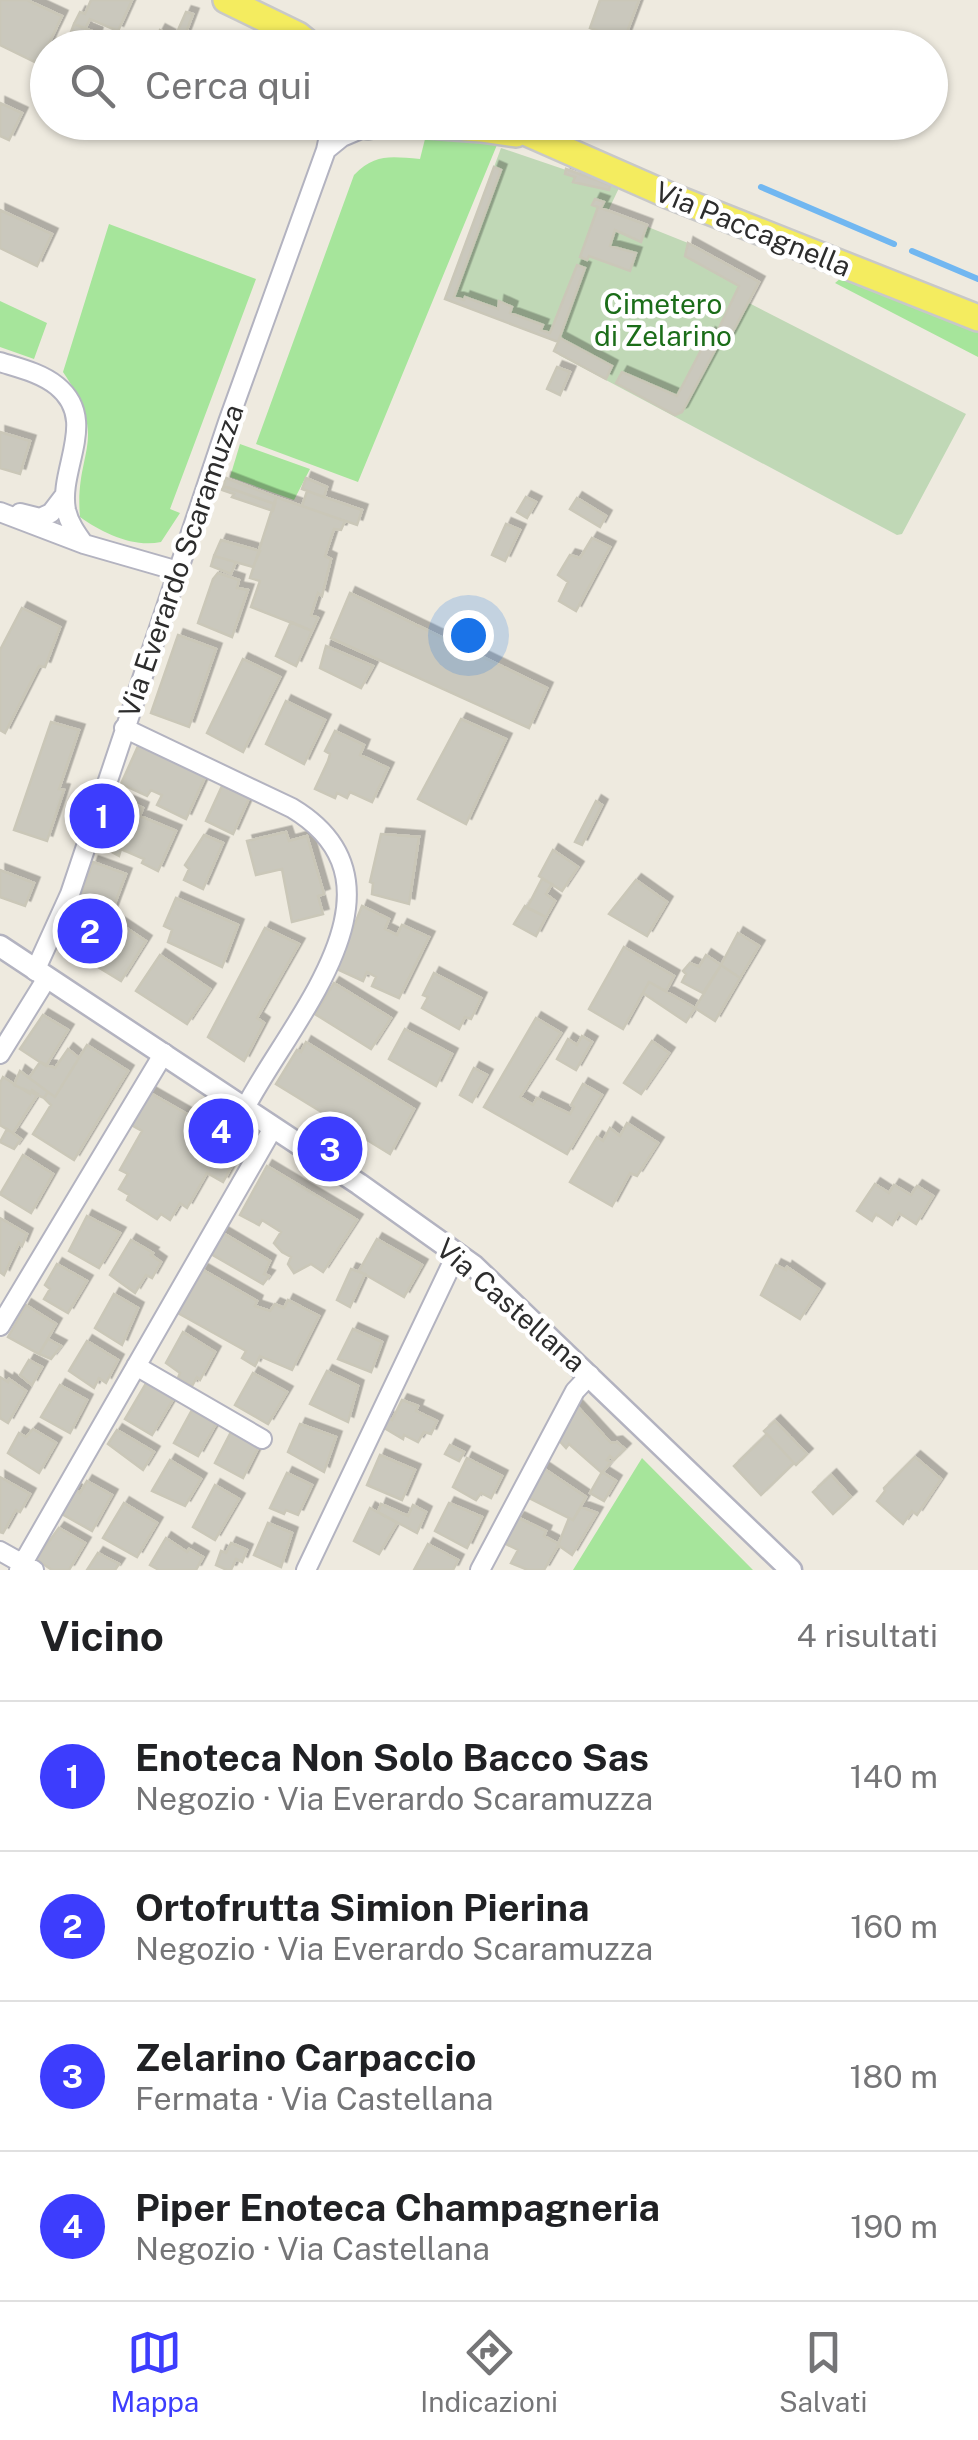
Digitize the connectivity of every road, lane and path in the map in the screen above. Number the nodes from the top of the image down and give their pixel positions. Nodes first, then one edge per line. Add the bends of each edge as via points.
1 (226, 0) edge
2 (285, 30) edge
3 (328, 140) edge
4 (338, 140) edge
5 (541, 140) edge
6 (326, 150) junction
7 (978, 318) edge
8 (0, 362) edge
9 (64, 496) junction
10 (0, 511) edge
11 (84, 544) junction
12 (178, 571) junction
13 (124, 728) junction
14 (0, 946) edge
15 (41, 974) junction
16 (164, 1053) junction
17 (0, 1054) edge
18 (244, 1108) junction
19 (272, 1128) junction
20 (458, 1254) junction
21 (0, 1326) edge
22 (136, 1366) junction
23 (590, 1375) junction
24 (262, 1439) dead end
25 (0, 1550) edge
26 (25, 1568) edge
27 (306, 1570) edge
28 (480, 1570) edge
29 (791, 1570) edge

1 - 2 main road
3 - 6 street, Via Everardo Scaramuzza
4 - 6 street
5 - 7 main road, Via Paccagnella
6 - 12 street, Via Everardo Scaramuzza
8 - 9 street via 36,374 68,399 77,435
9 - 10 street via 40,518
9 - 11 street
10 - 11 street
11 - 12 street
12 - 13 street, Via Everardo Scaramuzza
13 - 15 street, Via Everardo Scaramuzza
13 - 18 street via 314,820 341,858 348,904 337,950
14 - 15 street, Via Castellana
15 - 16 street, Via Castellana
15 - 17 street, Via Everardo Scaramuzza
16 - 18 street, Via Castellana
16 - 21 street
18 - 19 street, Via Castellana
19 - 20 street, Via Castellana
19 - 22 street
20 - 23 street, Via Castellana
20 - 27 street
22 - 24 street
22 - 26 street
23 - 28 street
23 - 29 street, Via Castellana
25 - 26 street

